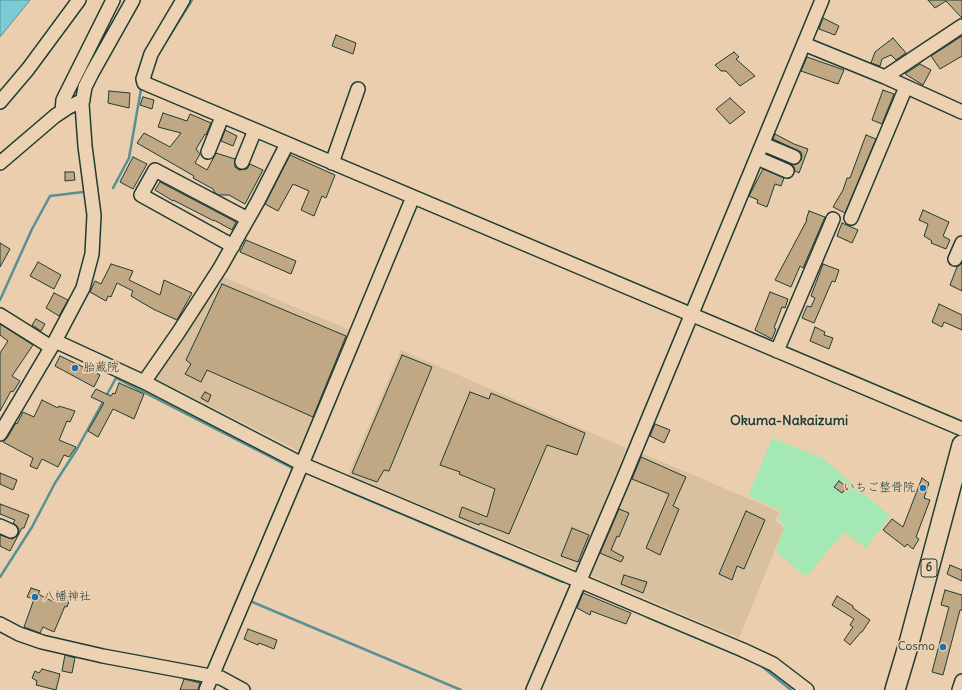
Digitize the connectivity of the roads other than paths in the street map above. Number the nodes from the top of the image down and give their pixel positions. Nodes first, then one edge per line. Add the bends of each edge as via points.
1 (79, 0) edge
2 (113, 0) edge
3 (133, 0) edge
4 (183, 0) edge
5 (822, 0) edge
6 (962, 26) edge
7 (804, 44) junction
8 (885, 78) junction
9 (906, 87) junction
10 (358, 89) dead end
11 (83, 100) junction
12 (0, 102) edge
13 (62, 111) junction
14 (962, 112) edge
15 (222, 117) junction
16 (255, 130) junction
17 (287, 144) junction
18 (763, 144) junction
19 (208, 152) dead end
20 (794, 157) dead end
21 (757, 158) junction
22 (242, 162) dead end
23 (332, 163) junction
24 (0, 164) edge
25 (787, 171) dead end
26 (413, 197) junction
27 (852, 218) dead end
28 (833, 219) dead end
29 (248, 220) junction
30 (962, 243) edge
31 (233, 246) junction
32 (955, 260) dead end
33 (692, 314) junction
34 (0, 315) edge
35 (53, 344) junction
36 (778, 351) junction
37 (144, 382) junction
38 (962, 428) edge
39 (0, 434) edge
40 (962, 445) edge
41 (302, 464) junction
42 (579, 581) junction
43 (0, 624) edge
44 (211, 677) junction
45 (962, 681) edge
46 (206, 690) edge
47 (244, 690) edge
48 (533, 690) edge
49 (807, 690) edge
50 (895, 690) edge
51 (959, 690) edge

1 - 12 street via 32,64
2 - 13 street via 63,100
3 - 11 street via 92,73 85,87
4 - 15 street via 151,54 144,83
5 - 7 street
6 - 8 street
7 - 8 street
7 - 18 street
8 - 9 street
9 - 14 street
9 - 27 street
10 - 23 street
11 - 13 street
11 - 35 street via 83,126 94,215 92,254 83,288
13 - 24 street
15 - 16 street
15 - 19 street
16 - 17 street
16 - 22 street
17 - 23 street
17 - 29 street
18 - 20 street
18 - 21 street
21 - 25 street
21 - 33 street
23 - 26 street
26 - 33 street
26 - 41 street
28 - 36 street
29 - 31 street
29 - 31 street via 155,170 141,195
30 - 32 street
31 - 37 street
33 - 36 street
33 - 42 street
34 - 35 street
35 - 37 street
35 - 39 street
36 - 38 street
37 - 41 street
40 - 50 highway, 6
41 - 42 street
41 - 44 street
42 - 48 street
42 - 49 street via 749,652 772,664
43 - 44 street via 25,636 65,648
44 - 46 street
44 - 47 street via 221,678
45 - 51 street

